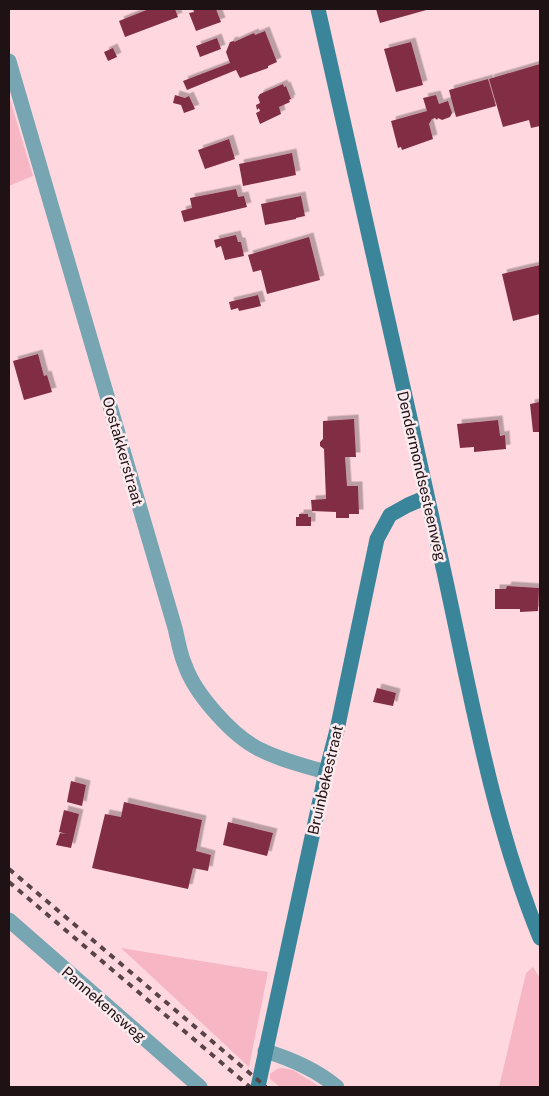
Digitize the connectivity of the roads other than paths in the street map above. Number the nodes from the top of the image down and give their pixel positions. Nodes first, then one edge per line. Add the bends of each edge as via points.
1 (318, 9) edge
2 (9, 61) edge
3 (427, 497) junction
4 (326, 772) junction
5 (9, 920) edge
6 (540, 938) edge
7 (265, 1051) junction
8 (200, 1087) edge
9 (258, 1087) edge
10 (337, 1087) edge

1 - 3 main road, Dendermondsesteenweg
2 - 4 street, Oostakkerstraat via 185,666 203,698 230,728 259,749
3 - 4 main road, Bruinbekestraat via 390,515 377,539
3 - 6 main road, Dendermondsesteenweg via 504,836
4 - 7 main road, Bruinbekestraat
5 - 8 street, Pannekensweg
7 - 9 main road, Bruinbekestraat
7 - 10 street via 305,1065

